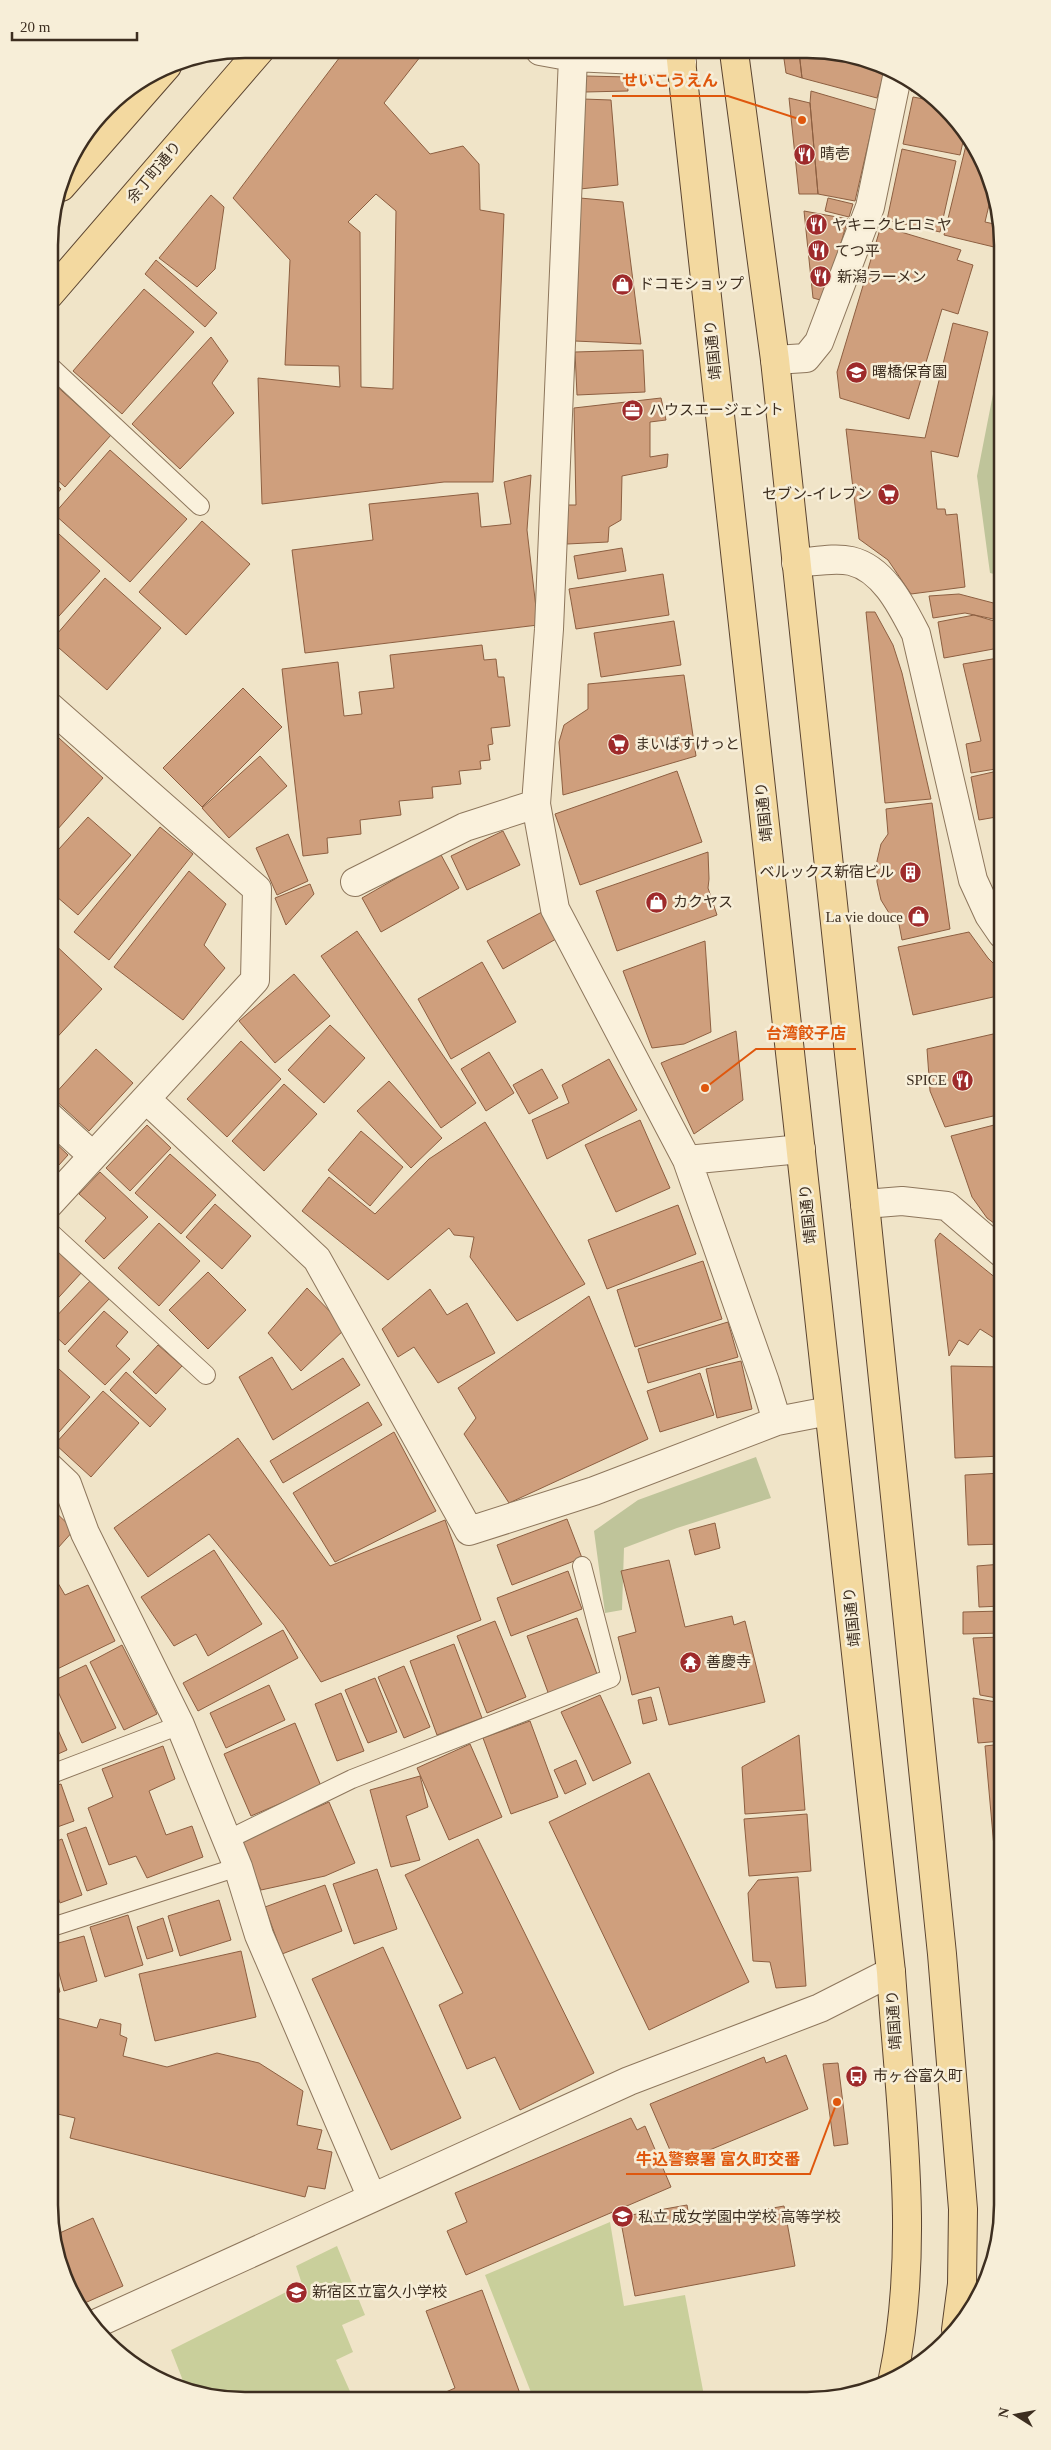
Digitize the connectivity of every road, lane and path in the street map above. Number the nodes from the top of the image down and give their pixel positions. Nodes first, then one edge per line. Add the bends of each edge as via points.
1 (253, 58) edge
2 (573, 58) edge
3 (681, 58) edge
4 (735, 58) edge
5 (896, 81) edge
6 (153, 82) edge
7 (71, 176) edge
8 (58, 285) edge
9 (775, 360) junction
10 (58, 373) edge
11 (200, 506) dead end
12 (796, 562) junction
13 (58, 714) edge
14 (536, 804) junction
15 (355, 882) dead end
16 (994, 922) edge
17 (146, 1099) junction
18 (58, 1124) edge
19 (801, 1149) junction
20 (93, 1156) junction
21 (686, 1160) junction
22 (58, 1194) edge
23 (865, 1204) junction
24 (58, 1239) edge
25 (994, 1246) edge
26 (206, 1374) dead end
27 (829, 1411) junction
28 (777, 1421) junction
29 (58, 1476) edge
30 (582, 1566) dead end
31 (180, 1725) junction
32 (58, 1772) edge
33 (227, 1840) junction
34 (238, 1867) junction
35 (58, 1925) edge
36 (891, 1972) junction
37 (372, 2198) junction
38 (958, 2315) edge
39 (99, 2322) edge
40 (895, 2370) edge

1 - 8 main road, 余丁町通り
2 - 14 street via 549,629
3 - 19 main road, 靖国通り
4 - 9 main road
5 - 9 street via 870,207 819,342 806,358
6 - 7 main road
9 - 12 main road
10 - 11 lane
12 - 16 street via 851,561 873,572 897,598 916,634 973,880
12 - 23 main road
13 - 17 street via 258,889 255,980
14 - 15 street via 465,827
14 - 21 street via 555,909
17 - 20 street
17 - 28 street via 317,1259 469,1531 594,1491
18 - 20 street
19 - 21 street
19 - 27 main road, 靖国通り
20 - 22 street
21 - 28 street
23 - 25 street via 902,1201 947,1206
23 - 38 main road via 942,1954 962,2199 962,2284
24 - 26 lane
27 - 28 street
27 - 36 main road, 靖国通り
29 - 31 street via 67,1484 85,1533
30 - 33 lane via 611,1678 352,1779
31 - 32 lane
31 - 33 street
33 - 34 street
34 - 35 lane
34 - 37 street via 259,1935
36 - 37 street via 820,2008 629,2081
36 - 40 main road, 靖国通り via 908,2215 906,2286
37 - 39 street

